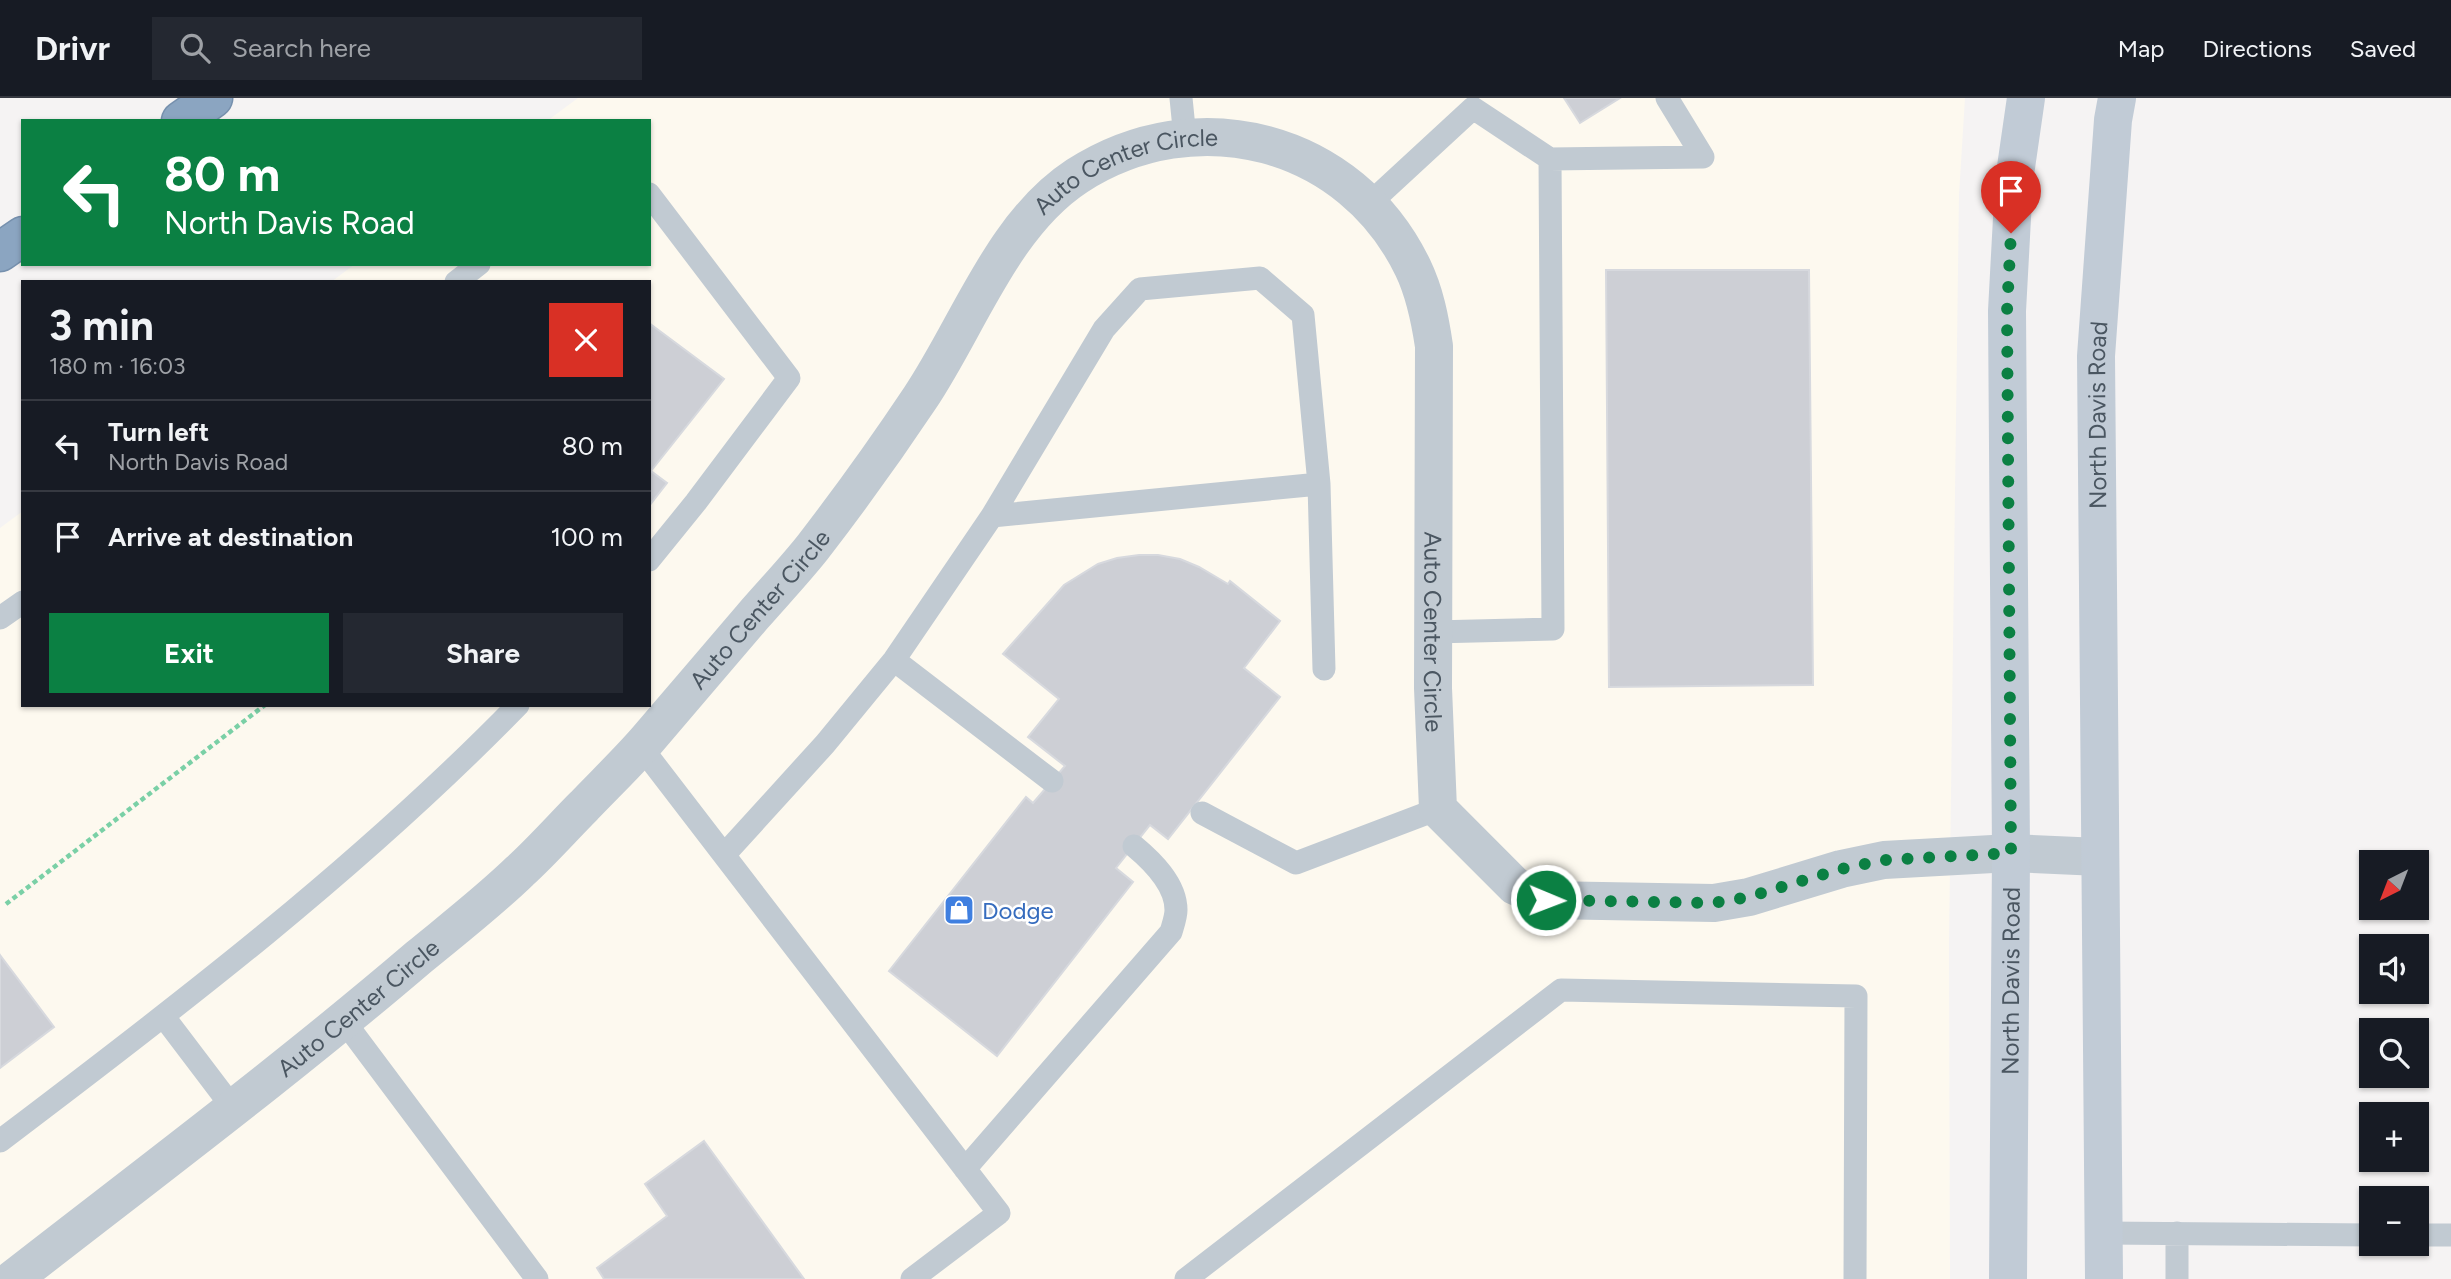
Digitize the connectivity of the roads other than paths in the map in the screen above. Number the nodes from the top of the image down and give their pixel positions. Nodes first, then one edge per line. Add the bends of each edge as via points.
1 (213, 98) edge
2 (1181, 98) edge
3 (1667, 98) edge
4 (2026, 98) edge
5 (2117, 98) edge
6 (1470, 103) edge
7 (184, 119) edge
8 (1185, 138) junction
9 (1550, 159) junction
10 (651, 197) edge
11 (1369, 204) junction
12 (21, 237) edge
13 (0, 253) edge
14 (476, 266) edge
15 (459, 280) edge
16 (1319, 484) junction
17 (992, 516) junction
18 (651, 558) edge
19 (21, 603) edge
20 (0, 618) edge
21 (1433, 632) junction
22 (894, 660) junction
23 (1324, 669) dead end
24 (516, 707) edge
25 (641, 747) junction
26 (1052, 781) dead end
27 (1438, 809) junction
28 (1202, 814) dead end
29 (1134, 846) dead end
30 (2011, 853) junction
31 (724, 855) junction
32 (2101, 857) junction
33 (164, 1017) junction
34 (344, 1021) junction
35 (233, 1108) junction
36 (0, 1141) edge
37 (965, 1169) junction
38 (2104, 1233) junction
39 (2177, 1234) junction
40 (2359, 1235) edge
41 (2429, 1235) edge
42 (2451, 1236) edge
43 (13, 1279) edge
44 (537, 1279) edge
45 (912, 1279) edge
46 (1186, 1279) edge
47 (1855, 1279) edge
48 (2008, 1279) edge
49 (2104, 1279) edge
50 (2177, 1279) edge

1 - 7 highway
2 - 8 lane
3 - 9 lane via 1703,157
4 - 30 main road, North Davis Road via 2014,181 2007,311
5 - 32 main road, North Davis Road via 2096,356
6 - 9 lane
6 - 11 lane
8 - 11 street, Auto Center Circle via 1261,142 1302,156 1339,178
8 - 25 street, Auto Center Circle via 1149,144 1108,159 1074,178 1035,212 1002,258 922,395 812,548
9 - 21 lane via 1553,629
10 - 18 lane via 789,378
11 - 21 street, Auto Center Circle via 1414,269 1428,308 1434,346
12 - 13 highway
14 - 15 lane
16 - 17 lane
16 - 17 lane via 1303,315 1259,278 1140,289 1104,329
16 - 23 lane
17 - 22 lane
19 - 20 lane
21 - 27 street, Auto Center Circle
22 - 26 lane
22 - 31 lane
24 - 33 lane via 419,801
25 - 31 lane
25 - 34 street, Auto Center Circle via 520,872
27 - 28 lane via 1296,863
27 - 30 street via 1515,886 1546,900 1713,903 1884,860
29 - 37 lane via 1168,884 1176,909 1171,932
30 - 32 street
30 - 48 main road, North Davis Road
31 - 37 lane
32 - 38 main road, North Davis Road
33 - 35 lane
33 - 36 lane
34 - 35 street, Auto Center Circle
34 - 44 lane
35 - 43 street, Auto Center Circle
37 - 45 lane via 999,1213
38 - 39 lane
38 - 49 main road, North Davis Road
39 - 40 lane
39 - 50 lane
41 - 42 lane
46 - 47 lane via 1561,990 1856,996

